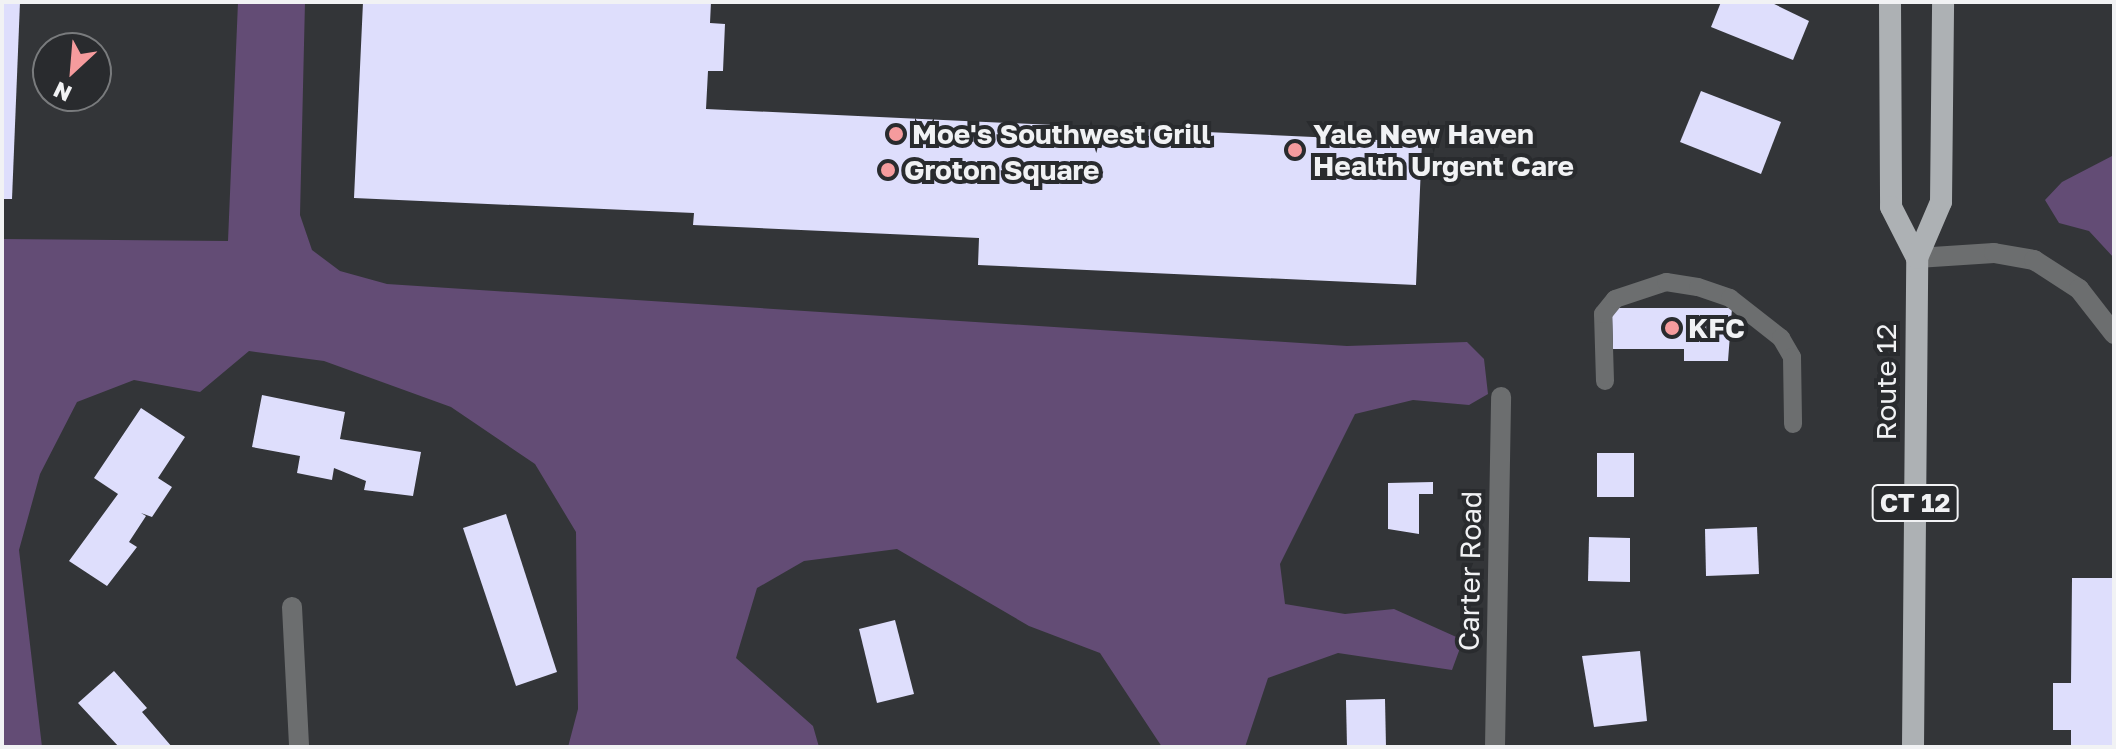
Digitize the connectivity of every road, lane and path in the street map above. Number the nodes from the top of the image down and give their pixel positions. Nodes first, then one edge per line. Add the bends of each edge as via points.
1 (1890, 2) edge
2 (1943, 2) edge
3 (1917, 258) junction
4 (2114, 334) edge
5 (1605, 381) dead end
6 (1501, 397) dead end
7 (1793, 424) dead end
8 (292, 607) dead end
9 (299, 747) edge
10 (1495, 747) edge
11 (1913, 747) edge

1 - 3 highway, Route 12 / CT 12 via 1891,207
2 - 3 highway, Route 12 / CT 12 via 1941,202
3 - 4 street via 2007,253 2034,260 2079,289
3 - 11 highway, Route 12 / CT 12
5 - 7 lane via 1603,314 1615,299 1666,282 1698,287 1730,298 1781,338 1792,357
6 - 10 street, Carter Road
8 - 9 street

